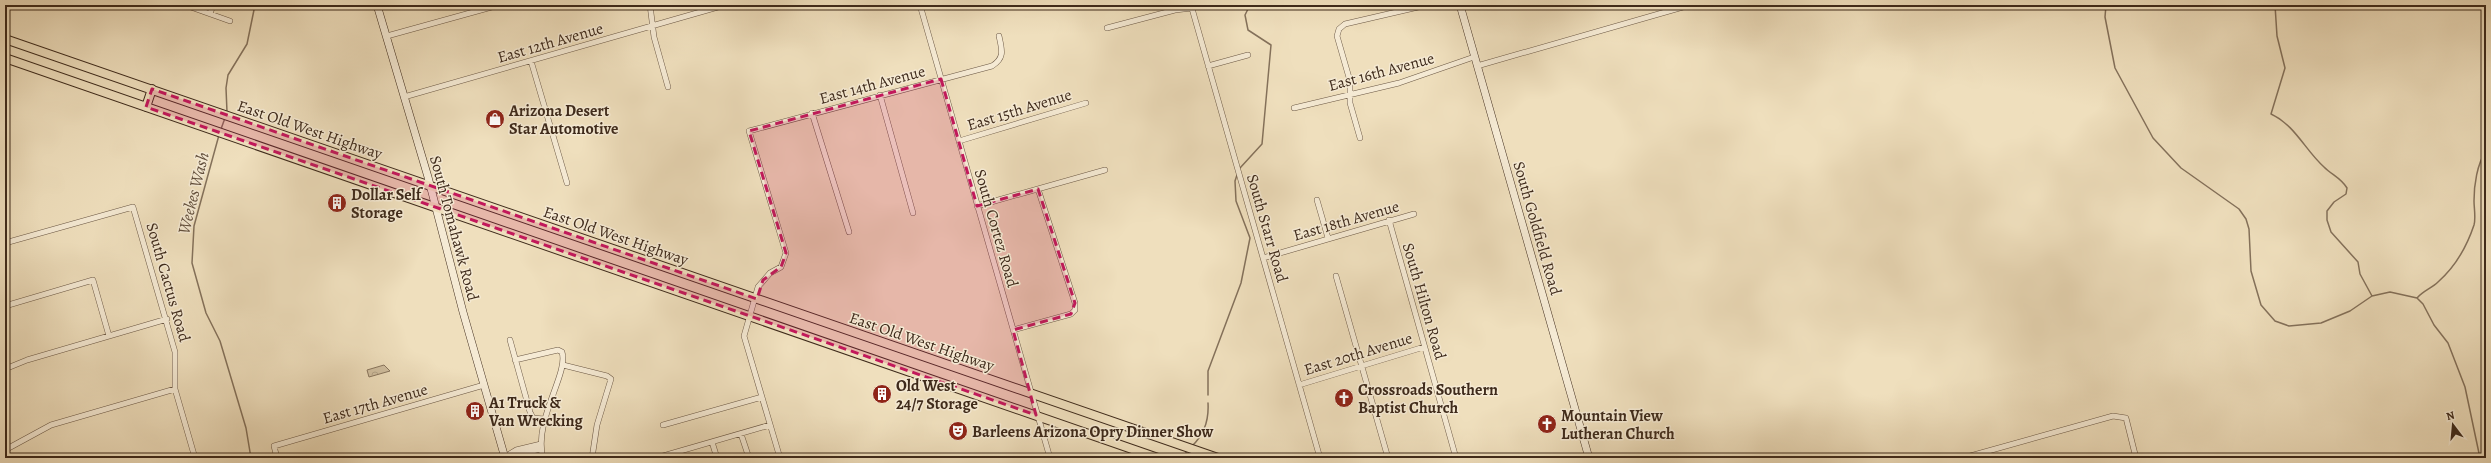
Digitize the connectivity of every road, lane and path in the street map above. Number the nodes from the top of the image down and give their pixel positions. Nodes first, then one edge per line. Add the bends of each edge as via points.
1 (185, 5) edge
2 (213, 5) edge
3 (378, 5) edge
4 (499, 5) edge
5 (650, 5) edge
6 (725, 5) edge
7 (920, 5) edge
8 (1428, 5) edge
9 (1460, 5) edge
10 (1690, 5) edge
11 (1191, 7) edge
12 (210, 14) junction
13 (230, 21) dead end
14 (652, 26) junction
15 (1107, 28) dead end
16 (387, 36) junction
17 (999, 36) dead end
18 (5, 38) edge
19 (1248, 55) dead end
20 (1474, 57) junction
21 (5, 58) edge
22 (531, 61) junction
23 (1208, 66) junction
24 (1477, 66) junction
25 (941, 79) junction
26 (668, 87) dead end
27 (152, 89) junction
28 (1350, 94) junction
29 (880, 95) junction
30 (404, 97) junction
31 (1086, 103) dead end
32 (146, 107) junction
33 (1294, 108) dead end
34 (812, 113) junction
35 (1360, 138) dead end
36 (959, 141) junction
37 (1104, 170) dead end
38 (567, 183) dead end
39 (430, 186) junction
40 (1038, 189) junction
41 (1317, 200) dead end
42 (977, 206) junction
43 (436, 208) junction
44 (913, 214) dead end
45 (1414, 214) dead end
46 (1389, 220) junction
47 (5, 232) edge
48 (849, 232) dead end
49 (1328, 238) junction
50 (6, 242) edge
51 (1263, 258) junction
52 (1336, 276) dead end
53 (757, 298) junction
54 (5, 306) edge
55 (750, 316) junction
56 (167, 320) junction
57 (1013, 330) junction
58 (109, 336) junction
59 (510, 340) dead end
60 (1424, 347) junction
61 (515, 360) junction
62 (1361, 365) junction
63 (563, 366) junction
64 (5, 370) edge
65 (1300, 384) junction
66 (484, 386) junction
67 (175, 390) junction
68 (1031, 394) junction
69 (762, 397) junction
70 (1036, 415) junction
71 (544, 419) junction
72 (663, 425) dead end
73 (770, 425) junction
74 (741, 434) junction
75 (712, 442) junction
76 (541, 447) junction
77 (5, 450) edge
78 (670, 456) edge
79 (195, 458) edge
80 (277, 458) edge
81 (504, 458) edge
82 (543, 458) edge
83 (592, 458) edge
84 (656, 458) edge
85 (717, 458) edge
86 (749, 458) edge
87 (780, 458) edge
88 (1050, 458) edge
89 (1158, 458) edge
90 (1218, 458) edge
91 (1320, 458) edge
92 (1388, 458) edge
93 (1456, 458) edge
94 (1589, 458) edge
95 (1963, 458) edge
96 (2136, 458) edge

1 - 12 street
2 - 12 street
3 - 16 main road, South Tomahawk Road
4 - 16 street
5 - 14 street
6 - 14 street, East 12th Avenue
7 - 25 street, South Cortez Road
8 - 28 street via 1345,24 1339,29 1337,36 1350,81
9 - 20 main road, South Goldfield Road
10 - 24 street
11 - 15 street
11 - 23 street, South Starr Road
12 - 13 street
14 - 22 street, East 12th Avenue
14 - 26 street
16 - 30 main road, South Tomahawk Road
17 - 25 street, East 14th Avenue via 1002,53 1000,61 992,66
18 - 27 main road, East Old West Highway
19 - 23 street
20 - 24 main road, South Goldfield Road
20 - 28 street, East 16th Avenue via 1399,83
21 - 32 main road, East Old West Highway
22 - 30 street, East 12th Avenue
22 - 38 street
23 - 51 street, South Starr Road
24 - 94 main road, South Goldfield Road
25 - 29 street, East 14th Avenue
25 - 36 street, South Cortez Road
27 - 32 main road
27 - 39 main road, East Old West Highway
28 - 33 street, East 16th Avenue
28 - 35 street
29 - 34 street, East 14th Avenue
29 - 44 street
30 - 39 main road, South Tomahawk Road
31 - 36 street, East 15th Avenue
32 - 43 main road, East Old West Highway
34 - 48 street
34 - 53 street, East 14th Avenue via 749,131 786,253 781,267 763,280 758,288
36 - 42 street, South Cortez Road
37 - 40 street
39 - 43 main road, South Tomahawk Road
39 - 53 main road, East Old West Highway
40 - 42 street
40 - 57 street via 1075,303 1075,310 1071,314
41 - 49 street
42 - 57 street, South Cortez Road
43 - 55 main road, East Old West Highway
43 - 66 main road, South Tomahawk Road
45 - 46 street, East 18th Avenue
46 - 49 street, East 18th Avenue
46 - 60 street, South Hilton Road
47 - 50 street
49 - 51 street, East 18th Avenue
50 - 56 street, South Cactus Road via 133,207
51 - 65 street, South Starr Road
52 - 62 street
53 - 55 street
53 - 68 main road, East Old West Highway
54 - 58 street via 93,280
55 - 69 street via 744,336
55 - 70 main road, East Old West Highway
56 - 58 street
56 - 67 street, South Cactus Road via 175,352
57 - 68 street, South Cortez Road
58 - 64 street via 28,360
59 - 61 street
60 - 62 street, East 20th Avenue
60 - 93 street, South Hilton Road
61 - 63 street via 558,350 562,352
61 - 71 street via 530,412 533,418
62 - 65 street, East 20th Avenue
62 - 92 street
63 - 71 street
63 - 83 street via 607,376 611,380 597,425
65 - 91 street, South Starr Road
66 - 80 street, East 17th Avenue via 274,446
66 - 81 main road, South Tomahawk Road
67 - 77 street via 51,425
67 - 79 street, South Cactus Road
68 - 70 street, South Cortez Road
68 - 90 main road, East Old West Highway
69 - 72 street
69 - 73 street
70 - 88 street, South Cortez Road
70 - 89 main road, East Old West Highway
71 - 76 street
73 - 74 street
73 - 87 street
74 - 75 street
74 - 86 street
75 - 78 street
75 - 85 street
76 - 81 street
76 - 82 street
78 - 84 street
95 - 96 street via 2113,416 2126,418

